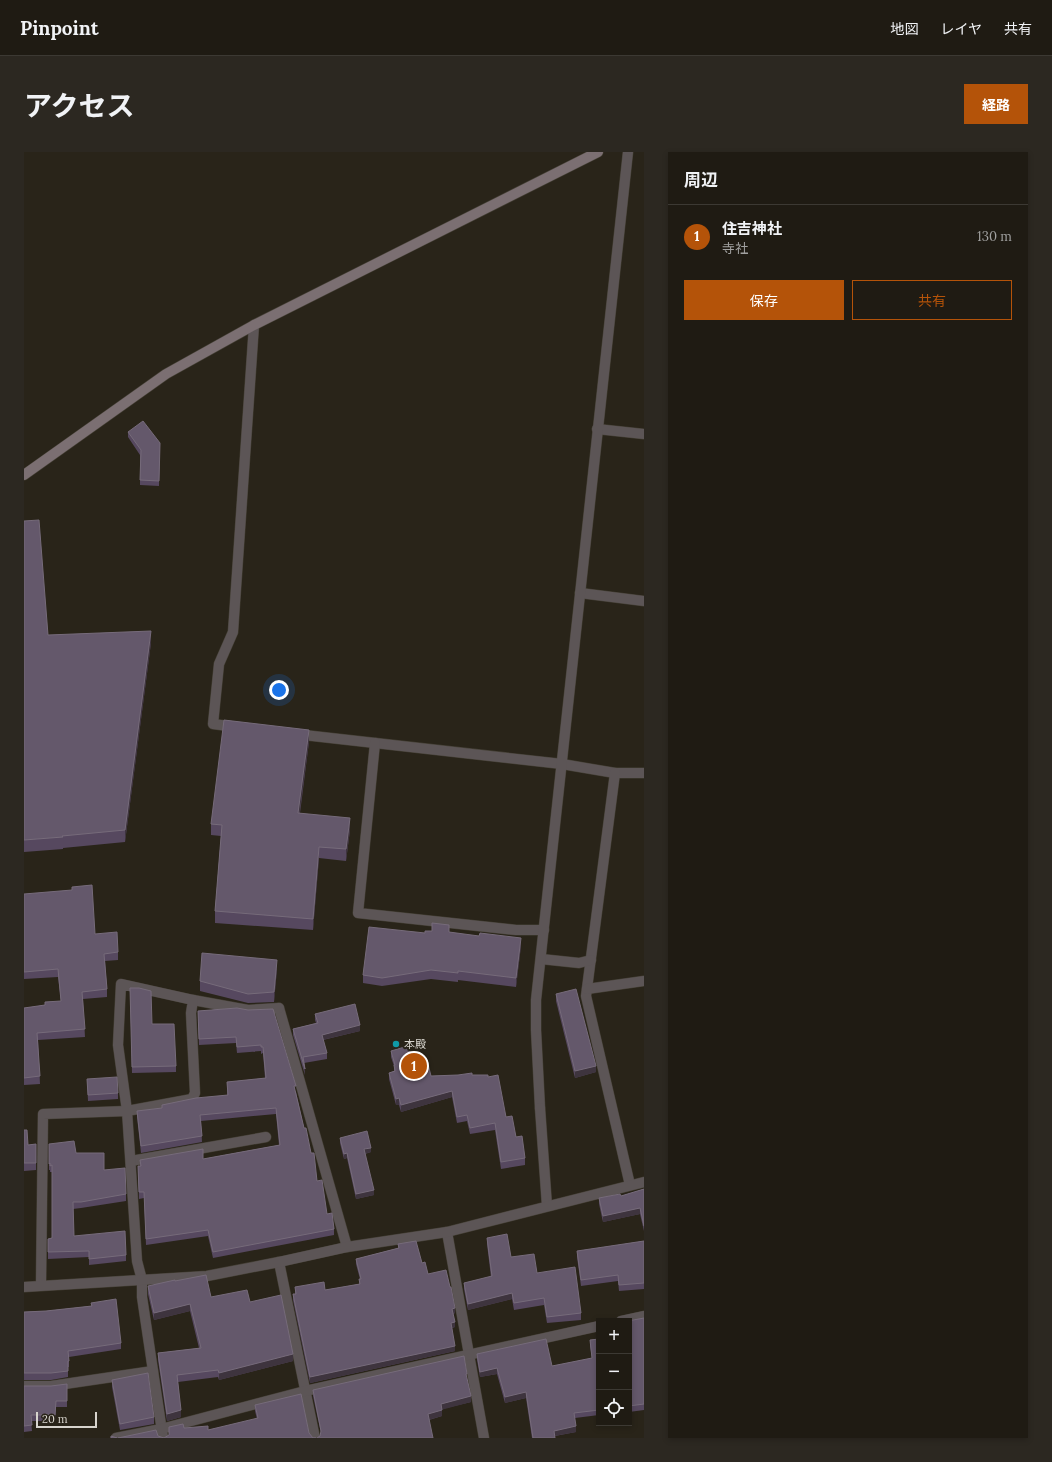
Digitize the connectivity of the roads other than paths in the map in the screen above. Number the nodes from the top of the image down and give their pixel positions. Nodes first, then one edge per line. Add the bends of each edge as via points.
1 (598, 152) edge
2 (628, 152) edge
3 (254, 325) junction
4 (597, 429) junction
5 (644, 434) edge
6 (24, 475) edge
7 (580, 593) junction
8 (644, 601) edge
9 (244, 728) edge
10 (282, 732) edge
11 (374, 742) junction
12 (562, 764) junction
13 (615, 772) junction
14 (644, 773) edge
15 (544, 930) junction
16 (541, 959) junction
17 (591, 960) junction
18 (644, 981) edge
19 (587, 989) junction
20 (193, 1000) junction
21 (127, 1111) junction
22 (266, 1137) dead end
23 (131, 1161) junction
24 (644, 1182) edge
25 (630, 1185) junction
26 (547, 1206) junction
27 (447, 1232) junction
28 (347, 1247) junction
29 (279, 1262) junction
30 (142, 1280) junction
31 (41, 1285) junction
32 (24, 1287) edge
33 (644, 1316) edge
34 (632, 1319) edge
35 (596, 1327) edge
36 (468, 1354) junction
37 (153, 1371) junction
38 (24, 1386) edge
39 (305, 1391) junction
40 (162, 1433) edge
41 (116, 1438) edge
42 (315, 1438) edge
43 (484, 1438) edge

1 - 3 street
2 - 4 street
3 - 6 street via 166,374
3 - 9 street via 233,632 219,664 213,724
4 - 5 street
4 - 7 street
7 - 8 street
7 - 12 street
10 - 11 street
11 - 12 street
11 - 15 street via 358,913 516,930
12 - 13 street
12 - 15 street
13 - 14 street
13 - 17 street
15 - 16 street
16 - 17 street via 579,963
16 - 26 street via 536,1000 536,1030
17 - 19 street
18 - 19 street
19 - 25 street via 586,996
20 - 21 street via 192,1099
20 - 21 street via 121,984 118,1045
20 - 28 street via 248,1010 279,1008
21 - 23 street
21 - 31 street via 43,1114
22 - 23 street
23 - 30 street via 137,1261
24 - 25 street
25 - 26 street
26 - 27 street
27 - 28 street
27 - 36 street
28 - 29 street
29 - 30 street via 207,1276
29 - 39 street
30 - 31 street
30 - 37 street via 142,1297
31 - 32 street
33 - 34 street
35 - 36 street
36 - 39 street
36 - 43 street
37 - 38 street via 51,1386
37 - 40 street
39 - 40 street
39 - 42 street
40 - 41 street

